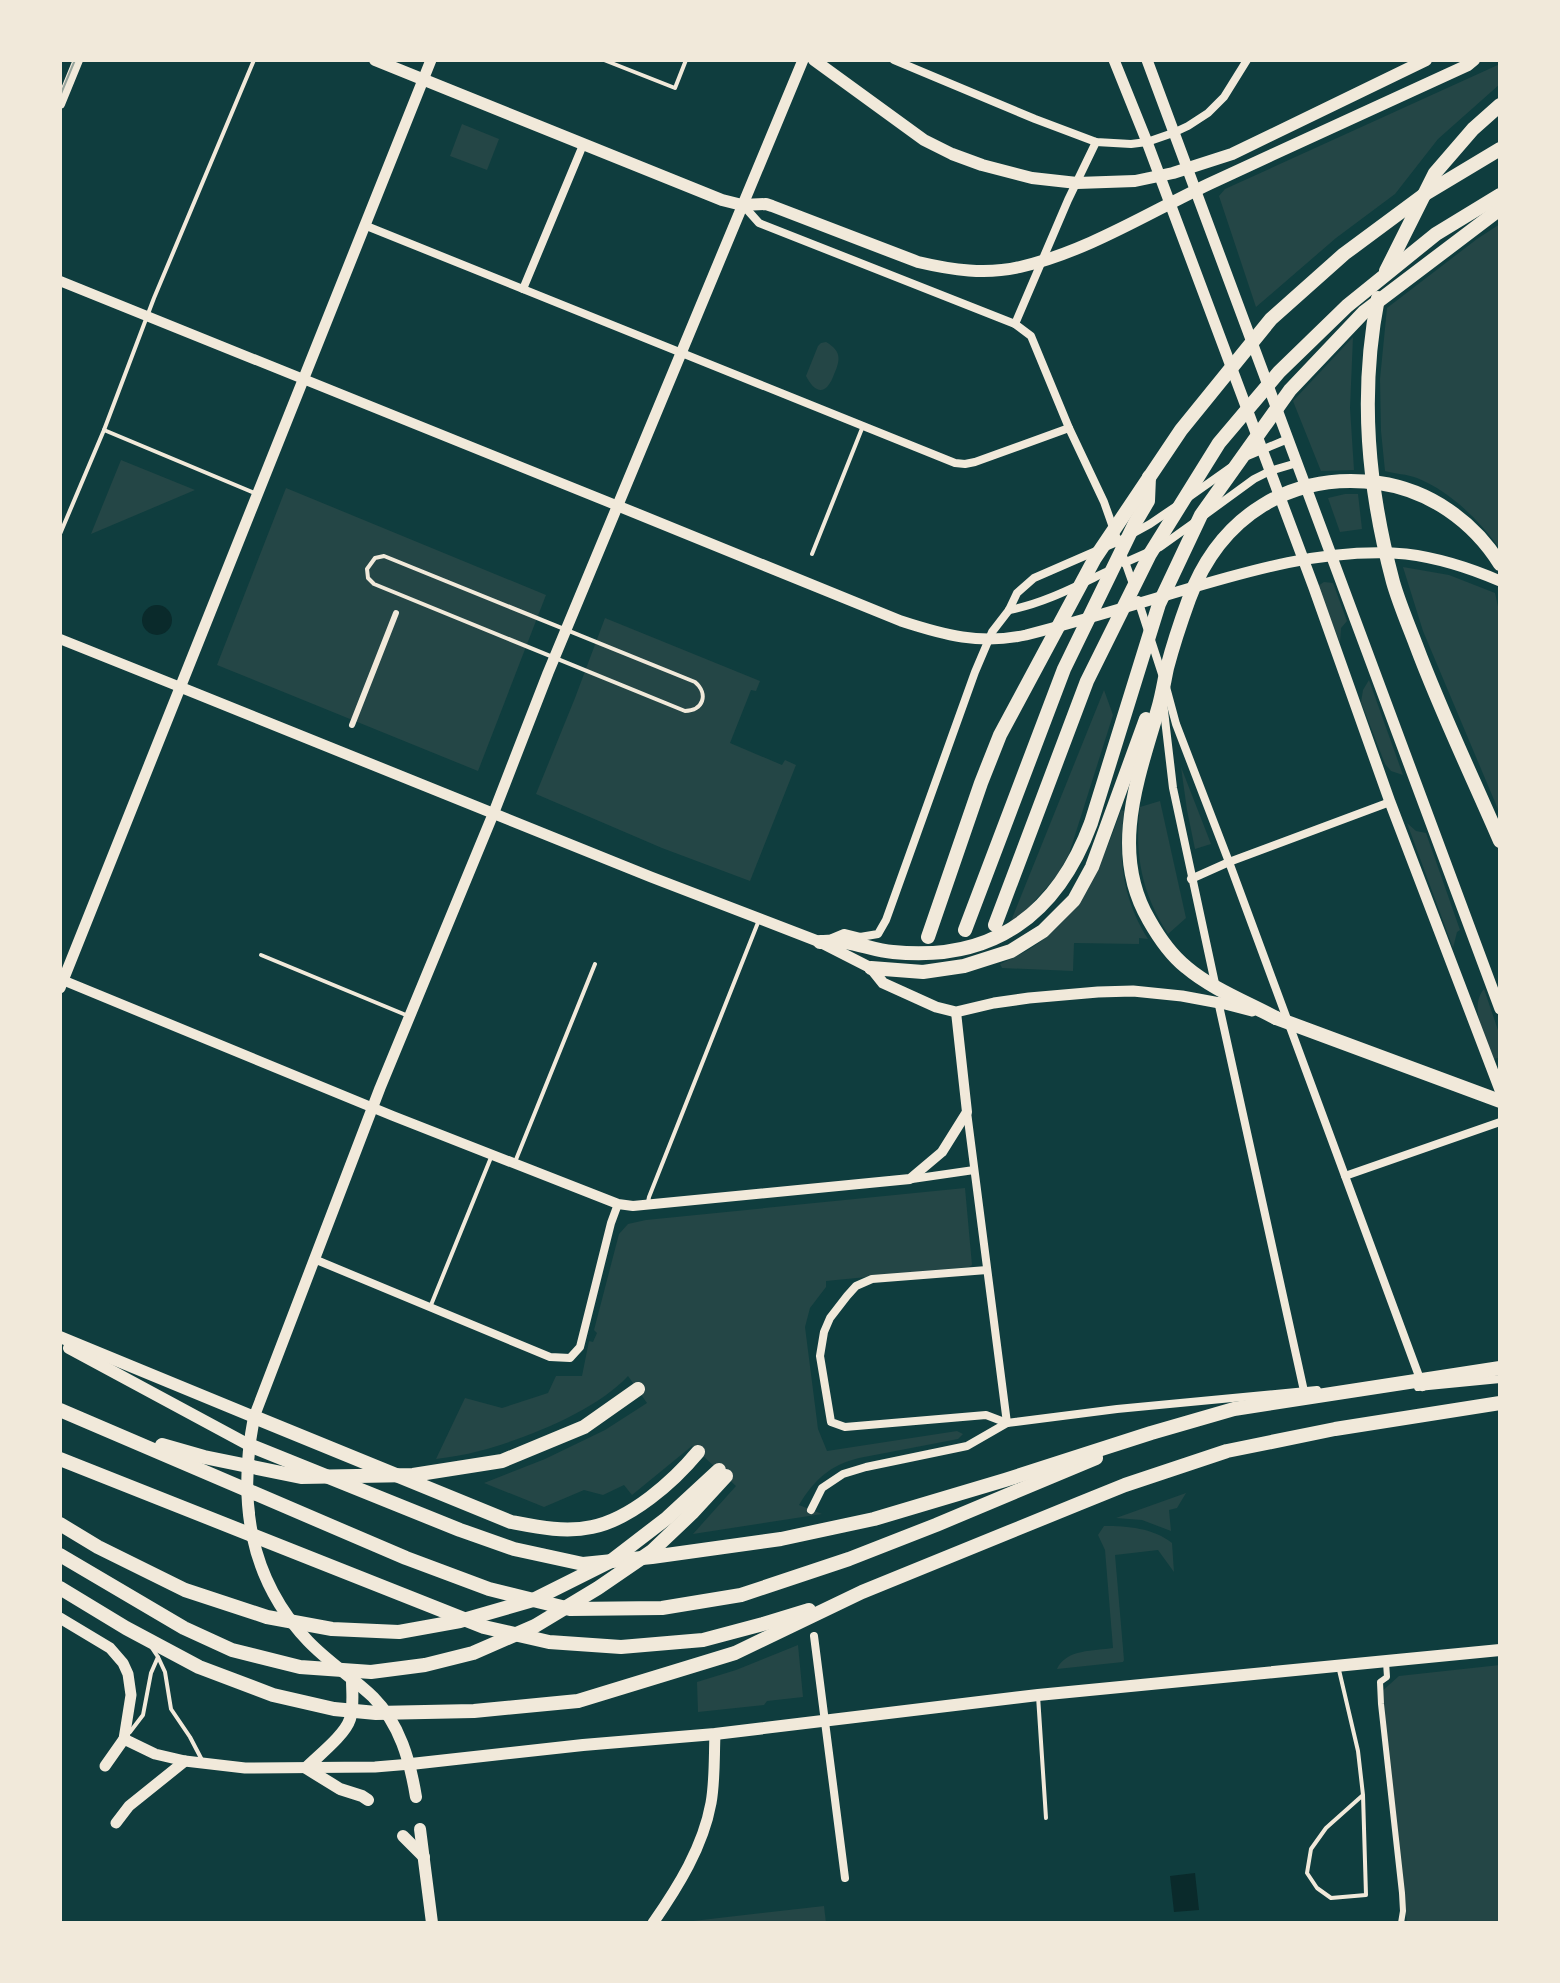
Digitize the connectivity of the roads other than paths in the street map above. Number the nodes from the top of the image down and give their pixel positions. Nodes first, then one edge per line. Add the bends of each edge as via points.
1 (78, 60) edge
2 (254, 60) edge
3 (375, 60) edge
4 (431, 60) edge
5 (604, 60) edge
6 (686, 60) edge
7 (803, 60) edge
8 (814, 60) edge
9 (894, 60) edge
10 (1114, 60) edge
11 (1147, 60) edge
12 (1247, 60) edge
13 (1426, 60) edge
14 (1474, 60) edge
15 (423, 79) junction
16 (60, 104) edge
17 (1500, 105) edge
18 (1173, 133) junction
19 (1096, 142) junction
20 (1147, 142) junction
21 (583, 145) junction
22 (1500, 149) edge
23 (1500, 195) edge
24 (742, 205) junction
25 (1500, 209) edge
26 (364, 225) junction
27 (60, 281) edge
28 (523, 289) junction
29 (148, 317) junction
30 (1015, 324) junction
31 (682, 354) junction
32 (303, 379) junction
33 (863, 426) junction
34 (1069, 428) junction
35 (104, 430) junction
36 (1288, 439) junction
37 (1262, 449) junction
38 (1297, 463) junction
39 (1270, 471) junction
40 (1149, 476) junction
41 (257, 494) junction
42 (618, 506) junction
43 (60, 534) edge
44 (1119, 541) junction
45 (812, 554) dead end
46 (1126, 562) junction
47 (1500, 564) edge
48 (1500, 581) edge
49 (1009, 610) junction
50 (396, 613) dead end
51 (567, 630) junction
52 (60, 639) edge
53 (555, 658) junction
54 (1162, 661) junction
55 (180, 687) junction
56 (352, 725) dead end
57 (1390, 802) junction
58 (494, 812) junction
59 (1500, 841) edge
60 (1229, 862) junction
61 (1191, 879) junction
62 (760, 918) junction
63 (995, 925) dead end
64 (965, 930) dead end
65 (928, 937) dead end
66 (820, 942) junction
67 (261, 955) dead end
68 (595, 964) dead end
69 (871, 968) junction
70 (61, 983) edge
71 (1500, 1009) edge
72 (956, 1012) junction
73 (409, 1016) junction
74 (1276, 1018) junction
75 (1500, 1090) edge
76 (1500, 1101) edge
77 (372, 1107) junction
78 (967, 1112) junction
79 (1500, 1122) edge
80 (492, 1155) junction
81 (514, 1164) junction
82 (974, 1170) junction
83 (1345, 1176) junction
84 (910, 1179) junction
85 (618, 1204) junction
86 (648, 1205) junction
87 (314, 1259) junction
88 (987, 1270) junction
89 (430, 1308) junction
90 (60, 1337) edge
91 (60, 1343) edge
92 (1500, 1368) edge
93 (1500, 1379) edge
94 (1423, 1387) junction
95 (638, 1389) dead end
96 (1304, 1391) junction
97 (1500, 1403) edge
98 (60, 1410) edge
99 (254, 1417) junction
100 (1007, 1423) junction
101 (103, 1428) junction
102 (1151, 1433) junction
103 (249, 1445) junction
104 (698, 1452) dead end
105 (60, 1459) edge
106 (811, 1510) dead end
107 (62, 1526) edge
108 (60, 1555) edge
109 (60, 1588) edge
110 (862, 1592) junction
111 (109, 1610) dead end
112 (60, 1618) edge
113 (814, 1636) dead end
114 (1500, 1650) edge
115 (158, 1657) junction
116 (1386, 1662) junction
117 (1339, 1667) junction
118 (352, 1680) junction
119 (1038, 1695) junction
120 (715, 1734) junction
121 (124, 1739) junction
122 (185, 1761) junction
123 (204, 1764) junction
124 (411, 1764) junction
125 (105, 1766) dead end
126 (306, 1768) junction
127 (1363, 1795) junction
128 (416, 1797) dead end
129 (368, 1800) dead end
130 (1046, 1818) dead end
131 (116, 1823) dead end
132 (420, 1829) dead end
133 (403, 1836) dead end
134 (424, 1857) junction
135 (845, 1878) dead end
136 (432, 1923) edge
137 (653, 1923) edge
138 (1401, 1923) edge

1 - 16 street
2 - 29 lane
3 - 15 main road
4 - 15 main road
5 - 6 lane via 675,88
7 - 24 main road
8 - 13 main road via 924,140 952,154 1008,173 1060,182 1135,181 1232,154
9 - 19 street
10 - 20 main road
11 - 18 main road
12 - 18 street via 1216,105
14 - 24 main road via 1075,249 1017,268 944,268 766,204
15 - 21 main road
15 - 26 main road
17 - 59 highway via 1435,173 1381,280 1367,383 1374,497 1393,584
18 - 20 street
18 - 36 main road
19 - 20 street
19 - 30 street
20 - 37 main road
21 - 24 main road
21 - 28 street
22 - 40 highway via 1425,194 1344,254 1271,319
23 - 63 highway via 1436,234 1347,306 1279,372 1219,443 1150,554 1087,681
24 - 30 street via 759,223
24 - 31 main road
25 - 66 highway via 1364,312 1290,390 1201,515 1159,604 1081,850 1051,896 1018,925 961,949 892,952
26 - 28 street
26 - 32 main road
27 - 29 street
28 - 31 street
29 - 32 street
29 - 35 lane
30 - 34 street via 1031,336
31 - 33 street
31 - 42 main road
32 - 41 main road
32 - 42 street
33 - 34 street via 965,464
33 - 45 lane
34 - 44 street
35 - 41 lane
35 - 43 lane
36 - 37 street
36 - 38 main road
37 - 39 main road
37 - 44 street
38 - 39 street
38 - 71 main road
39 - 46 street via 1160,547
39 - 57 main road
40 - 64 highway via 1148,501 1064,669
40 - 65 highway via 1095,558 1000,735
41 - 55 main road
42 - 48 main road via 901,621 973,640 1026,635 1235,575 1345,555 1407,555 1472,569
42 - 51 main road
44 - 46 street
44 - 49 street via 1034,578 1017,593
46 - 49 street via 1050,598
46 - 54 street
47 - 54 highway via 1465,522 1423,496 1362,481 1311,485 1267,501 1231,530 1205,564
49 - 66 street via 992,632 975,672 886,920 878,934 844,933
50 - 56 street
51 - 53 main road
51 - 53 lane via 695,682 702,689 702,703 685,711
51 - 53 lane via 384,556 368,564 368,578 374,584
52 - 55 street
53 - 58 main road
54 - 60 street via 1176,724
54 - 61 street via 1173,788
54 - 69 highway via 1101,845 1074,900 1043,931 1011,951 923,972
54 - 74 highway via 1161,699 1127,840 1132,878 1147,918 1185,967
55 - 58 main road
55 - 70 main road
57 - 60 street
57 - 75 main road
58 - 62 main road
58 - 73 main road
60 - 61 street
60 - 83 street
61 - 96 street
62 - 66 main road
62 - 86 lane
66 - 69 main road
67 - 73 lane
68 - 81 lane
69 - 72 main road via 883,983
70 - 77 street
72 - 74 main road via 994,1003 1133,991 1225,1004
72 - 78 street
73 - 77 main road
74 - 76 highway
77 - 80 street
77 - 87 main road
78 - 82 street
78 - 84 street via 942,1152
79 - 83 street
80 - 81 street
80 - 89 lane
81 - 85 street
82 - 84 street
82 - 88 street
83 - 94 street
84 - 86 street
85 - 86 street
85 - 89 street via 580,1347 570,1358 550,1357
87 - 89 street
87 - 99 main road
88 - 100 street
88 - 100 street via 872,1279 856,1286 830,1318 820,1356 831,1422 845,1427 986,1415
90 - 99 main road
91 - 103 main road
92 - 102 highway via 1234,1409
93 - 94 street
94 - 96 street
95 - 101 highway via 584,1427 502,1461 413,1475 301,1477
96 - 100 street
97 - 110 highway via 1227,1451 1125,1485
98 - 101 highway
99 - 103 main road
99 - 104 highway via 511,1522 552,1530 592,1527 627,1513 680,1473
100 - 106 street via 967,1446 843,1474 822,1488
101 - 102 highway via 489,1589 570,1609 617,1610 741,1595 936,1525
102 - 103 highway via 874,1519 797,1535 583,1564 460,1530
103 - 118 main road via 248,1515 258,1560 290,1621
105 - 110 highway via 484,1627 549,1642 621,1647 703,1640
107 - 108 highway via 185,1590 267,1617 332,1629 399,1632 533,1600 611,1561 722,1473 692,1513 652,1551 535,1626 473,1653 371,1672 300,1667 232,1650
109 - 110 highway via 199,1667 273,1695 376,1713 578,1701 735,1653
111 - 115 lane via 144,1637
112 - 121 main road via 110,1648 123,1663 131,1695
113 - 135 street
114 - 116 main road
115 - 121 lane via 143,1715
115 - 123 lane via 171,1709
116 - 117 main road
116 - 138 street via 1387,1677 1380,1682
117 - 119 main road
117 - 127 lane
118 - 124 main road via 394,1724
118 - 126 main road via 349,1721
119 - 120 main road
119 - 130 lane
120 - 124 main road
120 - 137 main road via 706,1821 679,1882
121 - 122 main road
121 - 125 main road
122 - 123 main road
122 - 131 main road
123 - 126 main road
124 - 126 main road
124 - 128 main road
126 - 129 main road
127 - 127 lane via 1366,1895 1331,1898 1307,1873 1311,1849
132 - 134 main road
133 - 134 main road
134 - 136 main road

